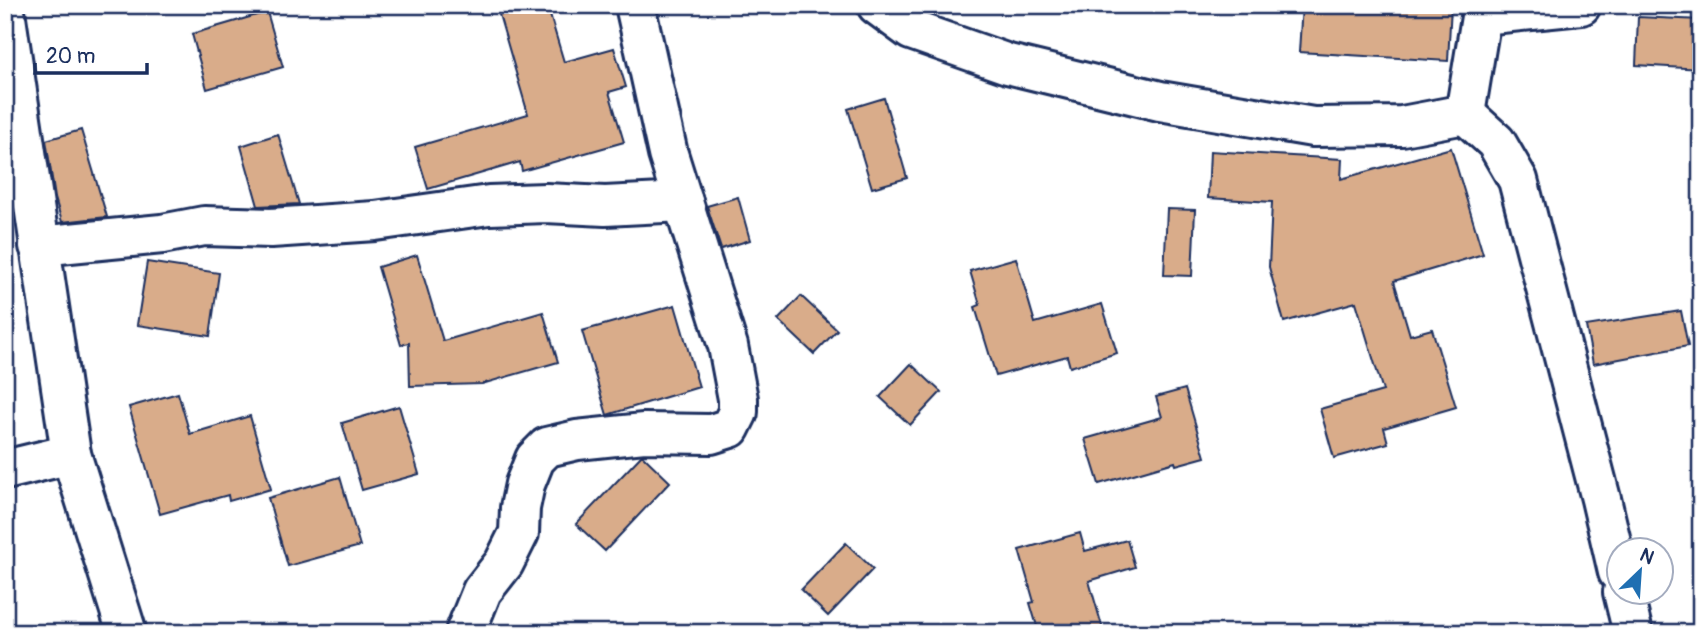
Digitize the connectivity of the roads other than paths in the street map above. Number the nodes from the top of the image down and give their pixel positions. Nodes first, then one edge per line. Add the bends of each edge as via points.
1 (635, 5) edge
2 (877, 5) edge
3 (1581, 5) edge
4 (1483, 10) edge
5 (6, 18) edge
6 (1465, 114) junction
7 (683, 202) junction
8 (39, 246) junction
9 (71, 454) junction
10 (5, 470) edge
11 (1610, 536) edge
12 (1626, 606) edge
13 (127, 633) edge
14 (465, 633) edge
15 (1633, 633) edge

1 - 7 street
2 - 6 street via 911,30 1008,64 1160,101 1312,127 1402,126
3 - 4 street
4 - 6 street
5 - 8 street
6 - 11 street via 1496,142 1518,180
7 - 8 street via 489,205 375,221 271,228 204,226
7 - 14 street via 728,346 738,399 730,428 711,434 644,433 547,447 535,459 525,484 519,533 482,591
8 - 9 street
9 - 10 street
9 - 13 street
12 - 15 street

